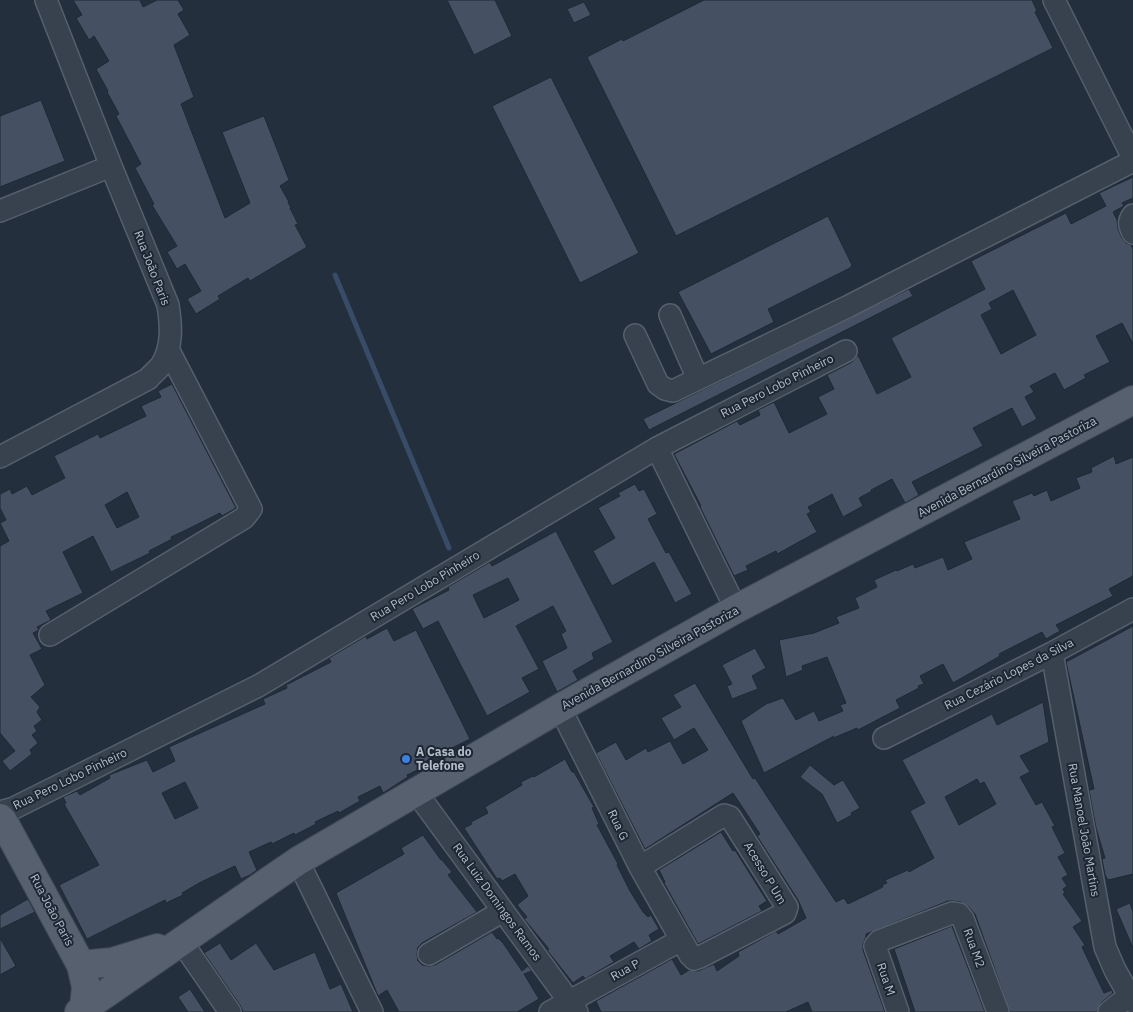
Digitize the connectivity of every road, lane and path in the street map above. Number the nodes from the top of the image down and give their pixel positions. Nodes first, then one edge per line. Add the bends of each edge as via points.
1 (46, 0) edge
2 (1054, 0) edge
3 (1133, 159) edge
4 (111, 166) junction
5 (0, 211) edge
6 (1133, 215) edge
7 (1133, 233) edge
8 (670, 315) dead end
9 (635, 335) dead end
10 (168, 349) junction
11 (846, 351) dead end
12 (698, 378) junction
13 (1133, 400) edge
14 (658, 448) junction
15 (0, 457) edge
16 (736, 609) junction
17 (1133, 609) edge
18 (50, 635) dead end
19 (1052, 652) junction
20 (560, 708) junction
21 (884, 738) dead end
22 (416, 792) junction
23 (0, 812) edge
24 (0, 818) edge
25 (298, 861) junction
26 (640, 867) junction
27 (503, 911) junction
28 (681, 940) junction
29 (181, 941) junction
30 (875, 946) joint
31 (429, 954) dead end
32 (81, 965) junction
33 (1131, 999) edge
34 (573, 1007) edge
35 (84, 1011) edge
36 (230, 1012) edge
37 (372, 1012) edge
38 (550, 1012) edge
39 (898, 1012) edge
40 (998, 1012) edge
41 (1109, 1012) edge

1 - 4 street, Rua João Paris
2 - 3 street
3 - 12 street via 849,306
4 - 5 street
4 - 10 street, Rua João Paris via 168,305 171,327
6 - 7 street via 1129,225
8 - 12 street
9 - 12 street via 658,384 665,389 673,390
10 - 15 street, Rua João Paris via 162,365 148,379
10 - 18 street via 251,508 244,518
11 - 14 street, Rua Pero Lobo Pinheiro
13 - 16 main road, Avenida Bernardino Silveira Pastoriza
14 - 16 street
14 - 23 street, Rua Pero Lobo Pinheiro via 258,686 14,808
16 - 20 main road, Avenida Bernardino Silveira Pastoriza
17 - 19 street, Rua Cezário Lopes da Silva
19 - 21 street, Rua Cezário Lopes da Silva
19 - 33 street, Rua Manoel João Martins via 1105,947
20 - 22 main road, Avenida Bernardino Silveira Pastoriza
20 - 26 street, Rua G
22 - 25 main road, Avenida Bernardino Silveira Pastoriza
22 - 27 street, Rua Luiz Domingos Ramos
24 - 32 main road, Rua João Paris
25 - 29 main road, Avenida Bernardino Silveira Pastoriza
25 - 37 street
26 - 28 street, Rua G
26 - 28 street, Acesso P Um via 724,815 730,817 786,907 785,913 700,958 694,959
27 - 31 street
27 - 34 street, Rua Luiz Domingos Ramos
28 - 34 street, Rua P
29 - 32 main road, Avenida Bernardino Silveira Pastoriza via 112,962
29 - 35 main road, Avenida Bernardino Silveira Pastoriza
29 - 36 street
30 - 39 street, Rua M
30 - 40 street, Rua M2 via 879,941 959,914
32 - 35 main road, Rua João Paris via 86,986
33 - 41 street
34 - 38 street, Rua P

